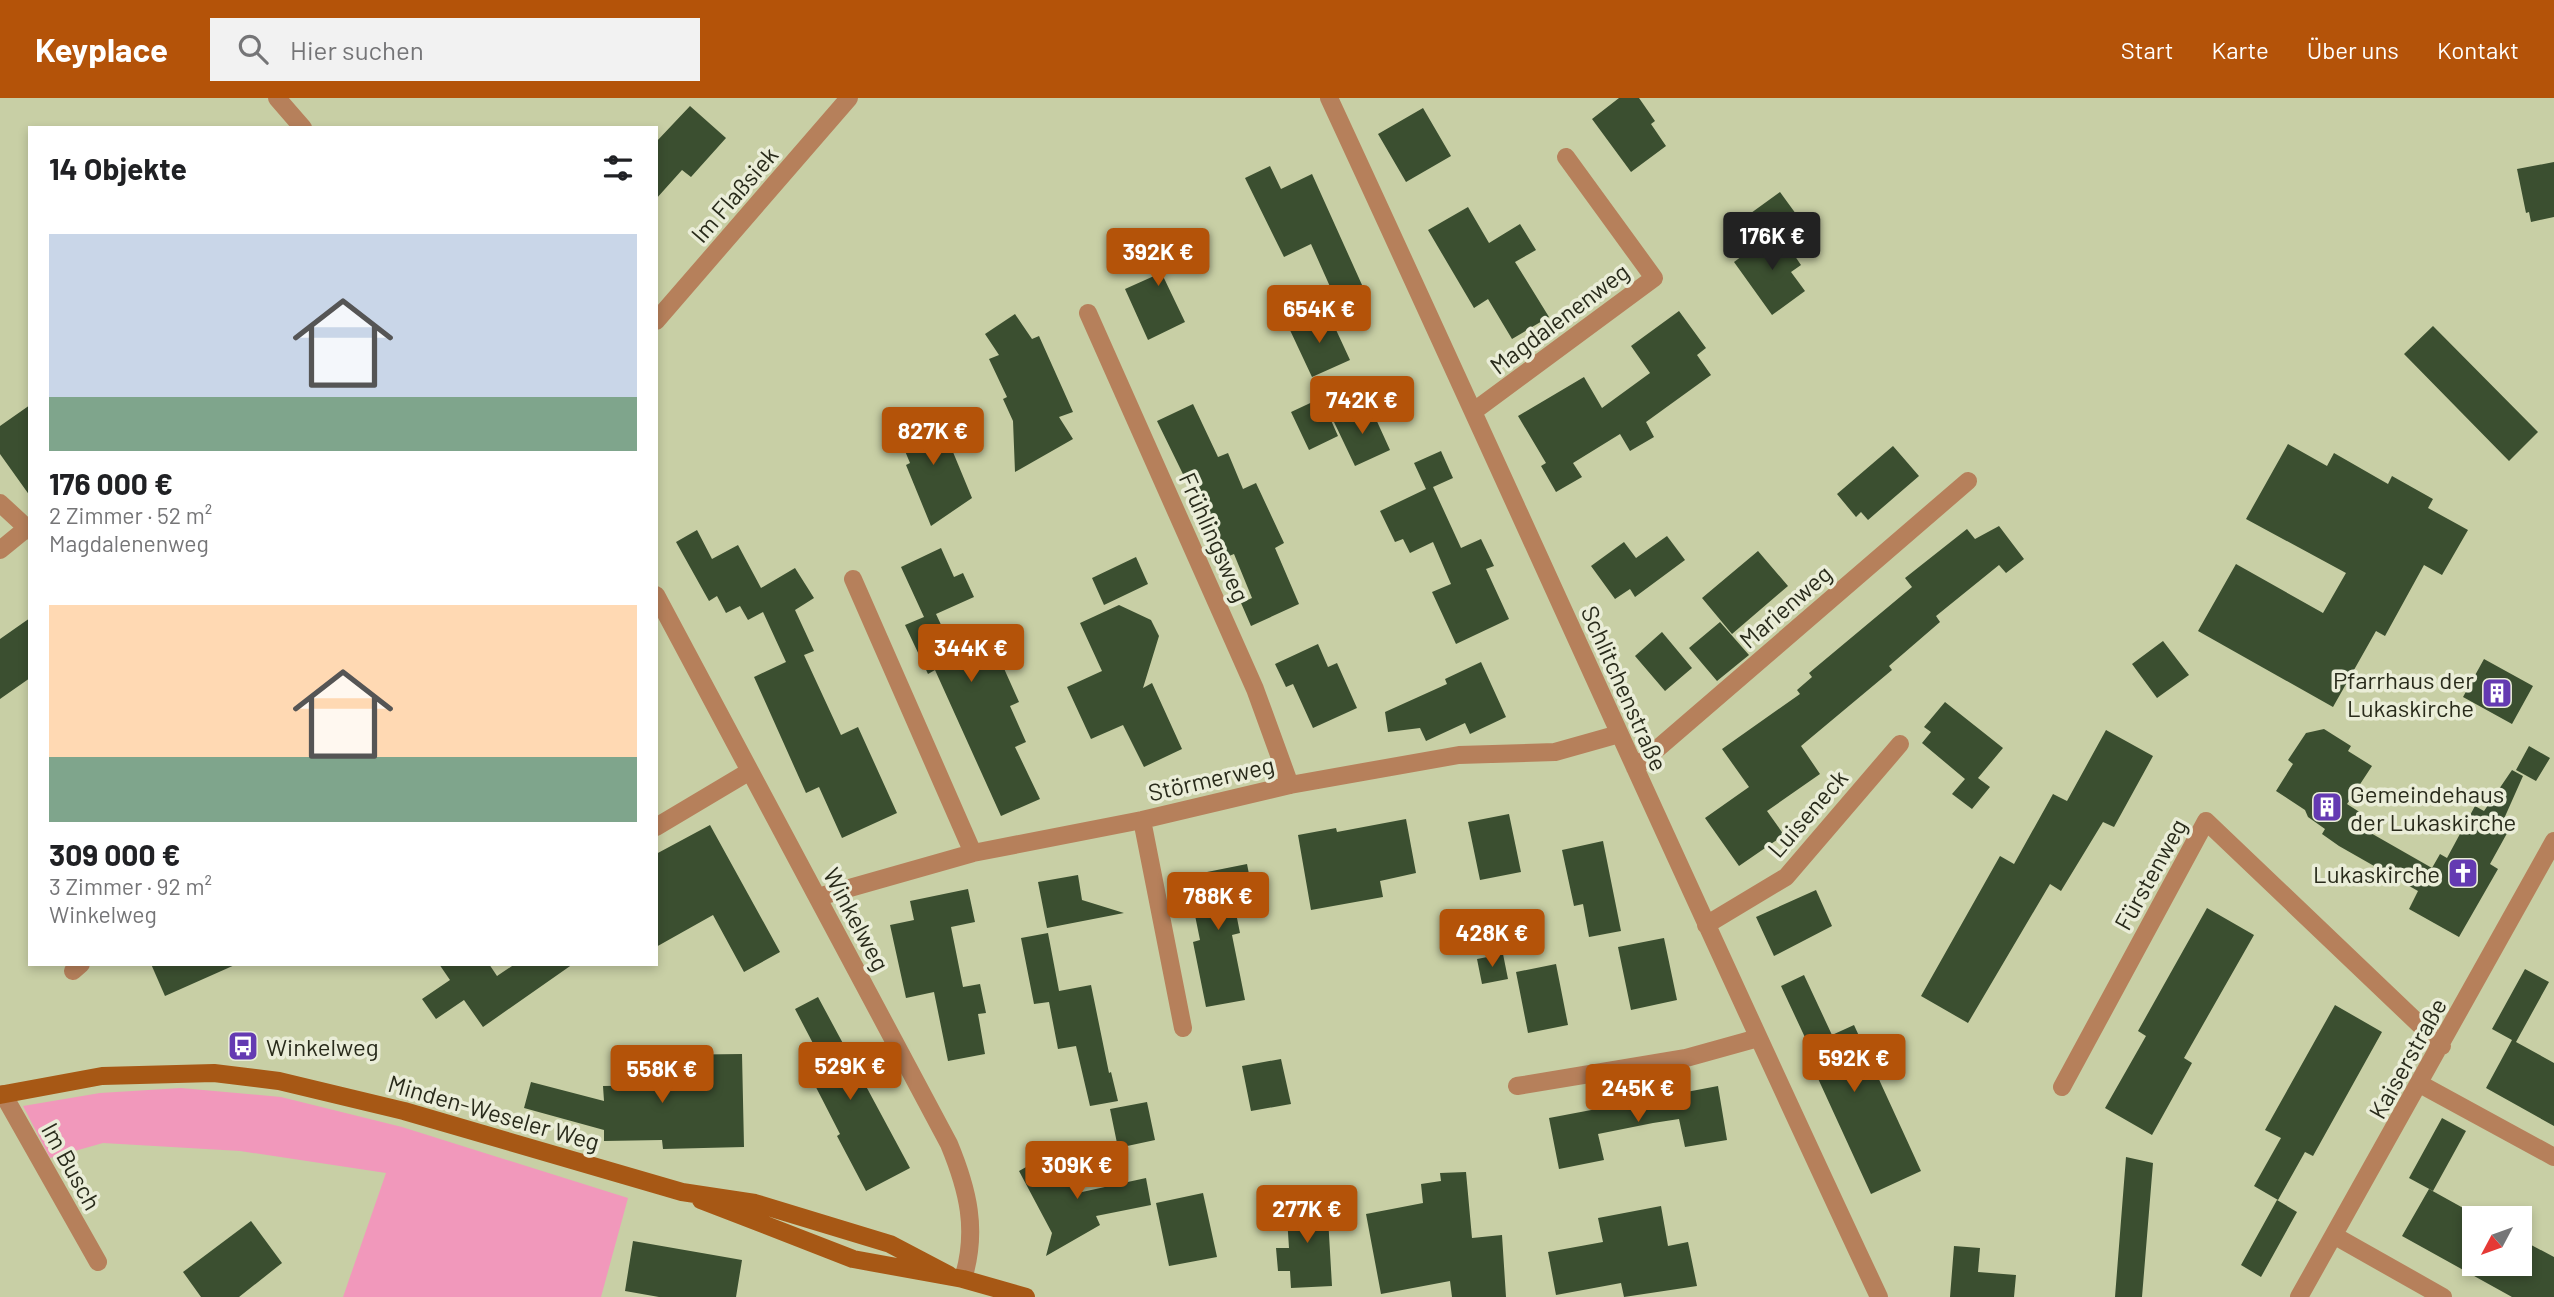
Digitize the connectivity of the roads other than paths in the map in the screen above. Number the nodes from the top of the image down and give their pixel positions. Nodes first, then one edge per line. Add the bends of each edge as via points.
1 (277, 98) edge
2 (849, 98) edge
3 (1329, 98) edge
4 (301, 126) edge
5 (1566, 157) dead end
6 (1088, 313) dead end
7 (658, 319) edge
8 (1474, 411) junction
9 (1968, 481) dead end
10 (0, 503) edge
11 (28, 529) edge
12 (0, 551) edge
13 (853, 579) dead end
14 (658, 604) edge
15 (663, 625) edge
16 (1619, 734) junction
17 (1900, 744) dead end
18 (1634, 768) junction
19 (750, 771) junction
20 (1290, 785) junction
21 (1142, 820) junction
22 (658, 826) edge
23 (2554, 841) edge
24 (973, 853) junction
25 (818, 897) junction
26 (1706, 925) junction
27 (1183, 1028) dead end
28 (1758, 1038) junction
29 (2442, 1046) junction
30 (2420, 1084) junction
31 (1517, 1086) dead end
32 (2062, 1087) dead end
33 (2, 1095) edge
34 (2554, 1157) edge
35 (682, 1192) junction
36 (2335, 1236) junction
37 (98, 1262) dead end
38 (956, 1277) junction
39 (1026, 1297) edge
40 (1879, 1297) edge
41 (2299, 1297) edge
42 (2442, 1297) edge

1 - 4 street
2 - 7 street, Im Flaßsiek
3 - 8 street, Schlitchenstraße
5 - 8 street, Magdalenenweg via 1654,278
6 - 20 street, Frühlingsweg via 1255,689
8 - 16 street, Schlitchenstraße
9 - 18 street, Marienweg
10 - 11 street
11 - 12 street
13 - 24 street
14 - 15 street, Winkelweg
15 - 19 street, Winkelweg
16 - 18 street, Schlitchenstraße
16 - 20 street, Störmerweg via 1555,752 1459,755
17 - 26 street, Luiseneck via 1786,877
18 - 26 street, Schlitchenstraße
19 - 22 street
19 - 25 street, Winkelweg
20 - 21 street, Störmerweg
21 - 24 street, Störmerweg
21 - 27 street
23 - 29 street, Kaiserstraße
24 - 25 street, Störmerweg
25 - 38 street, Winkelweg via 962,1179 972,1232
26 - 28 street, Schlitchenstraße
28 - 31 street via 1686,1058
28 - 40 street, Schlitchenstraße
29 - 30 street, Kaiserstraße
29 - 32 street, Fürstenweg via 2206,821
30 - 34 street
30 - 36 street, Kaiserstraße
33 - 35 street, Minden-Weseler Weg via 102,1076 214,1073 279,1081 404,1111
33 - 37 street, Im Busch
35 - 38 street, Minden-Weseler Weg via 853,1259
35 - 38 street, Minden-Weseler Weg via 755,1203 880,1241
36 - 41 street, Kaiserstraße
36 - 42 street
38 - 39 street, Minden-Weseler Weg

